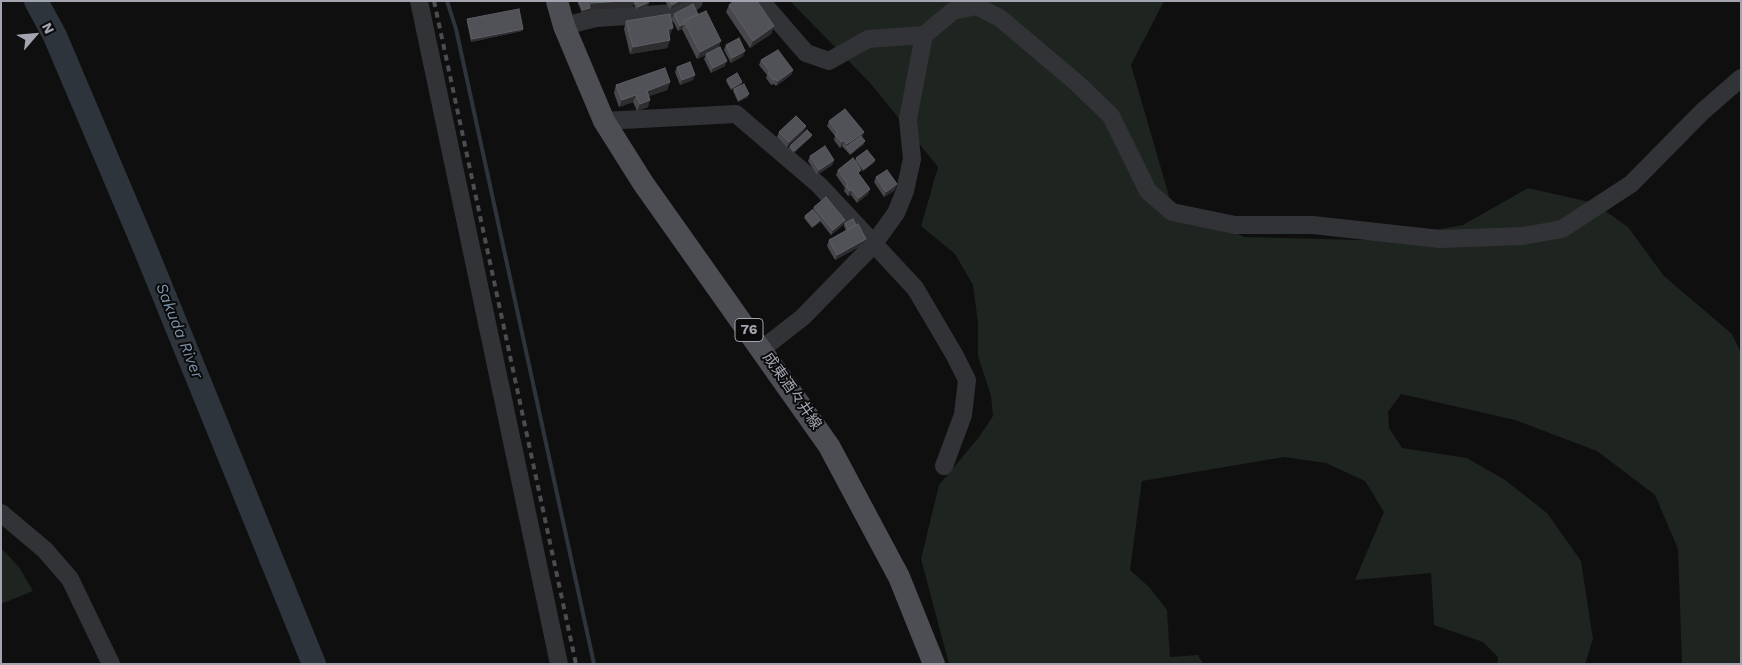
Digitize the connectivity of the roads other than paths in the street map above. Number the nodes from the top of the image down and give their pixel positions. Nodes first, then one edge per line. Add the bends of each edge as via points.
1 (419, 1) edge
2 (557, 1) edge
3 (694, 1) edge
4 (760, 1) edge
5 (564, 26) junction
6 (924, 35) junction
7 (1741, 78) edge
8 (604, 122) junction
9 (872, 245) junction
10 (762, 349) junction
11 (944, 466) dead end
12 (1, 513) edge
13 (111, 664) edge
14 (559, 664) edge
15 (934, 664) edge

1 - 14 street
2 - 5 main road, 成東酒々井線 / 76
3 - 5 street via 676,13 596,18
4 - 6 street via 806,53 829,61 868,39
5 - 8 main road, 成東酒々井線 / 76
6 - 7 street via 953,11 976,6 1000,18 1111,116 1148,191 1172,212 1235,225 1313,225 1440,238 1523,236 1562,229 1631,184 1702,112
6 - 9 street via 908,119 912,159 906,192 896,213
8 - 9 street via 736,114 819,185
8 - 10 main road, 成東酒々井線 / 76
9 - 10 street via 803,317
9 - 11 street via 914,288 967,380 963,415
10 - 15 main road, 成東酒々井線 / 76 via 830,446 899,577
12 - 13 street via 45,550 70,579

